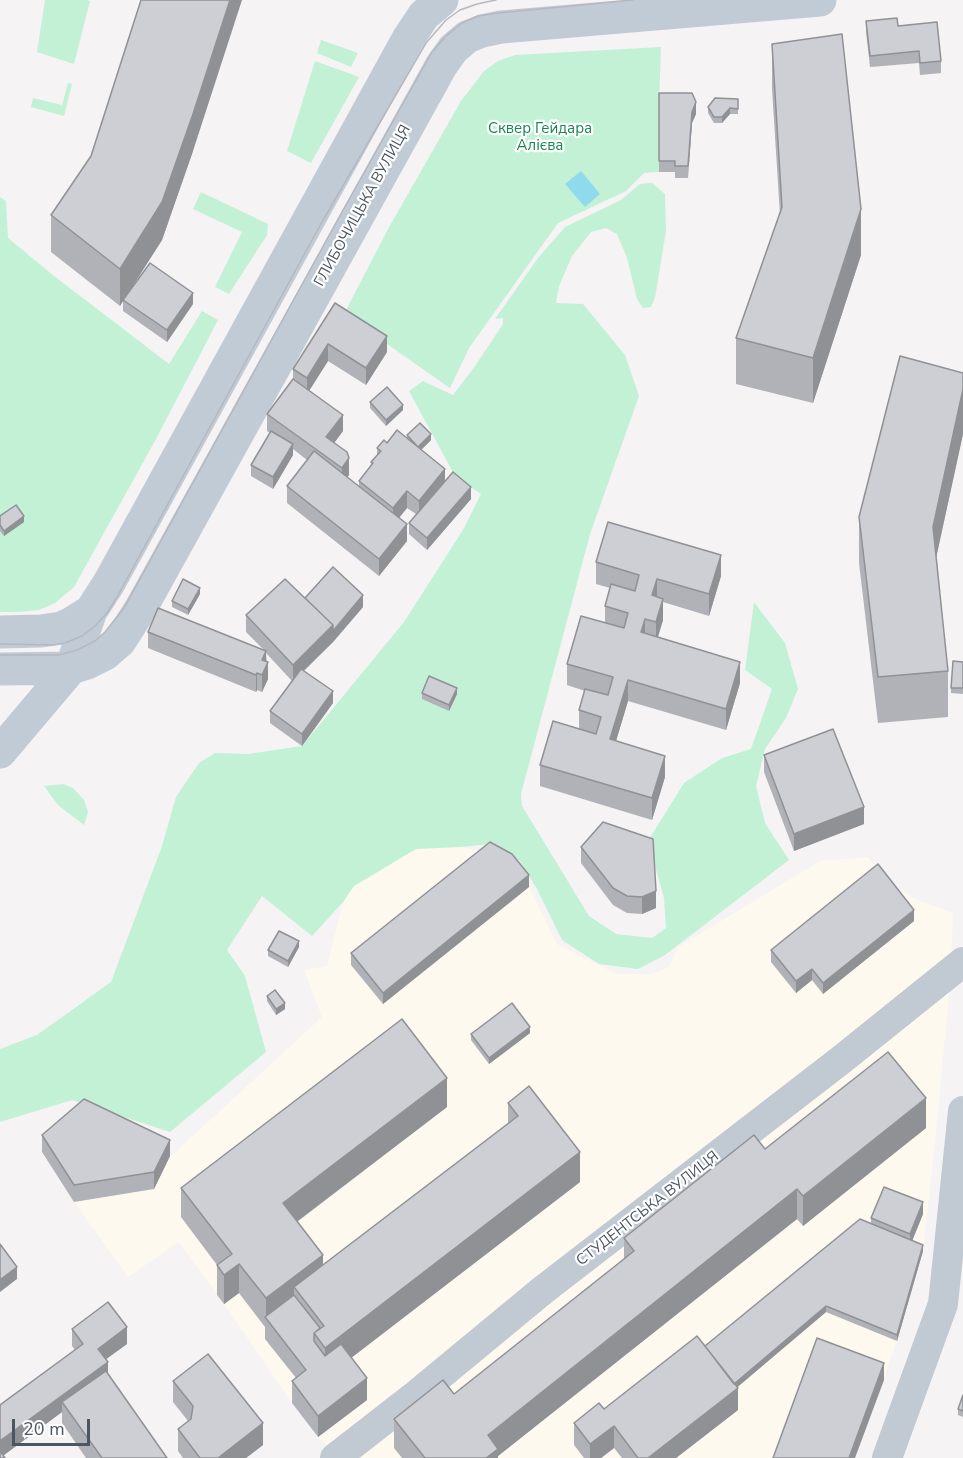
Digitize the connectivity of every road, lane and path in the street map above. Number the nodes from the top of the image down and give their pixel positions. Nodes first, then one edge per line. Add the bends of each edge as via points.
1 (442, 0) edge
2 (820, 0) edge
3 (91, 611) junction
4 (61, 628) junction
5 (0, 632) edge
6 (71, 668) junction
7 (0, 669) edge
8 (0, 752) edge
9 (963, 963) edge
10 (963, 1111) edge
11 (334, 1458) edge
12 (887, 1458) edge

1 - 3 main road via 424,15 408,39
2 - 6 main road, ГЛИБОЧИЦЬКА ВУЛИЦЯ via 501,27 467,37 453,49 141,608 120,641 105,654
3 - 4 main road
3 - 6 main road
4 - 5 main road
4 - 6 main road
6 - 7 main road, ГЛИБОЧИЦЬКА ВУЛИЦЯ
6 - 8 main road
9 - 11 street, СТУДЕНТСЬКА ВУЛИЦЯ
10 - 12 street via 943,1304

